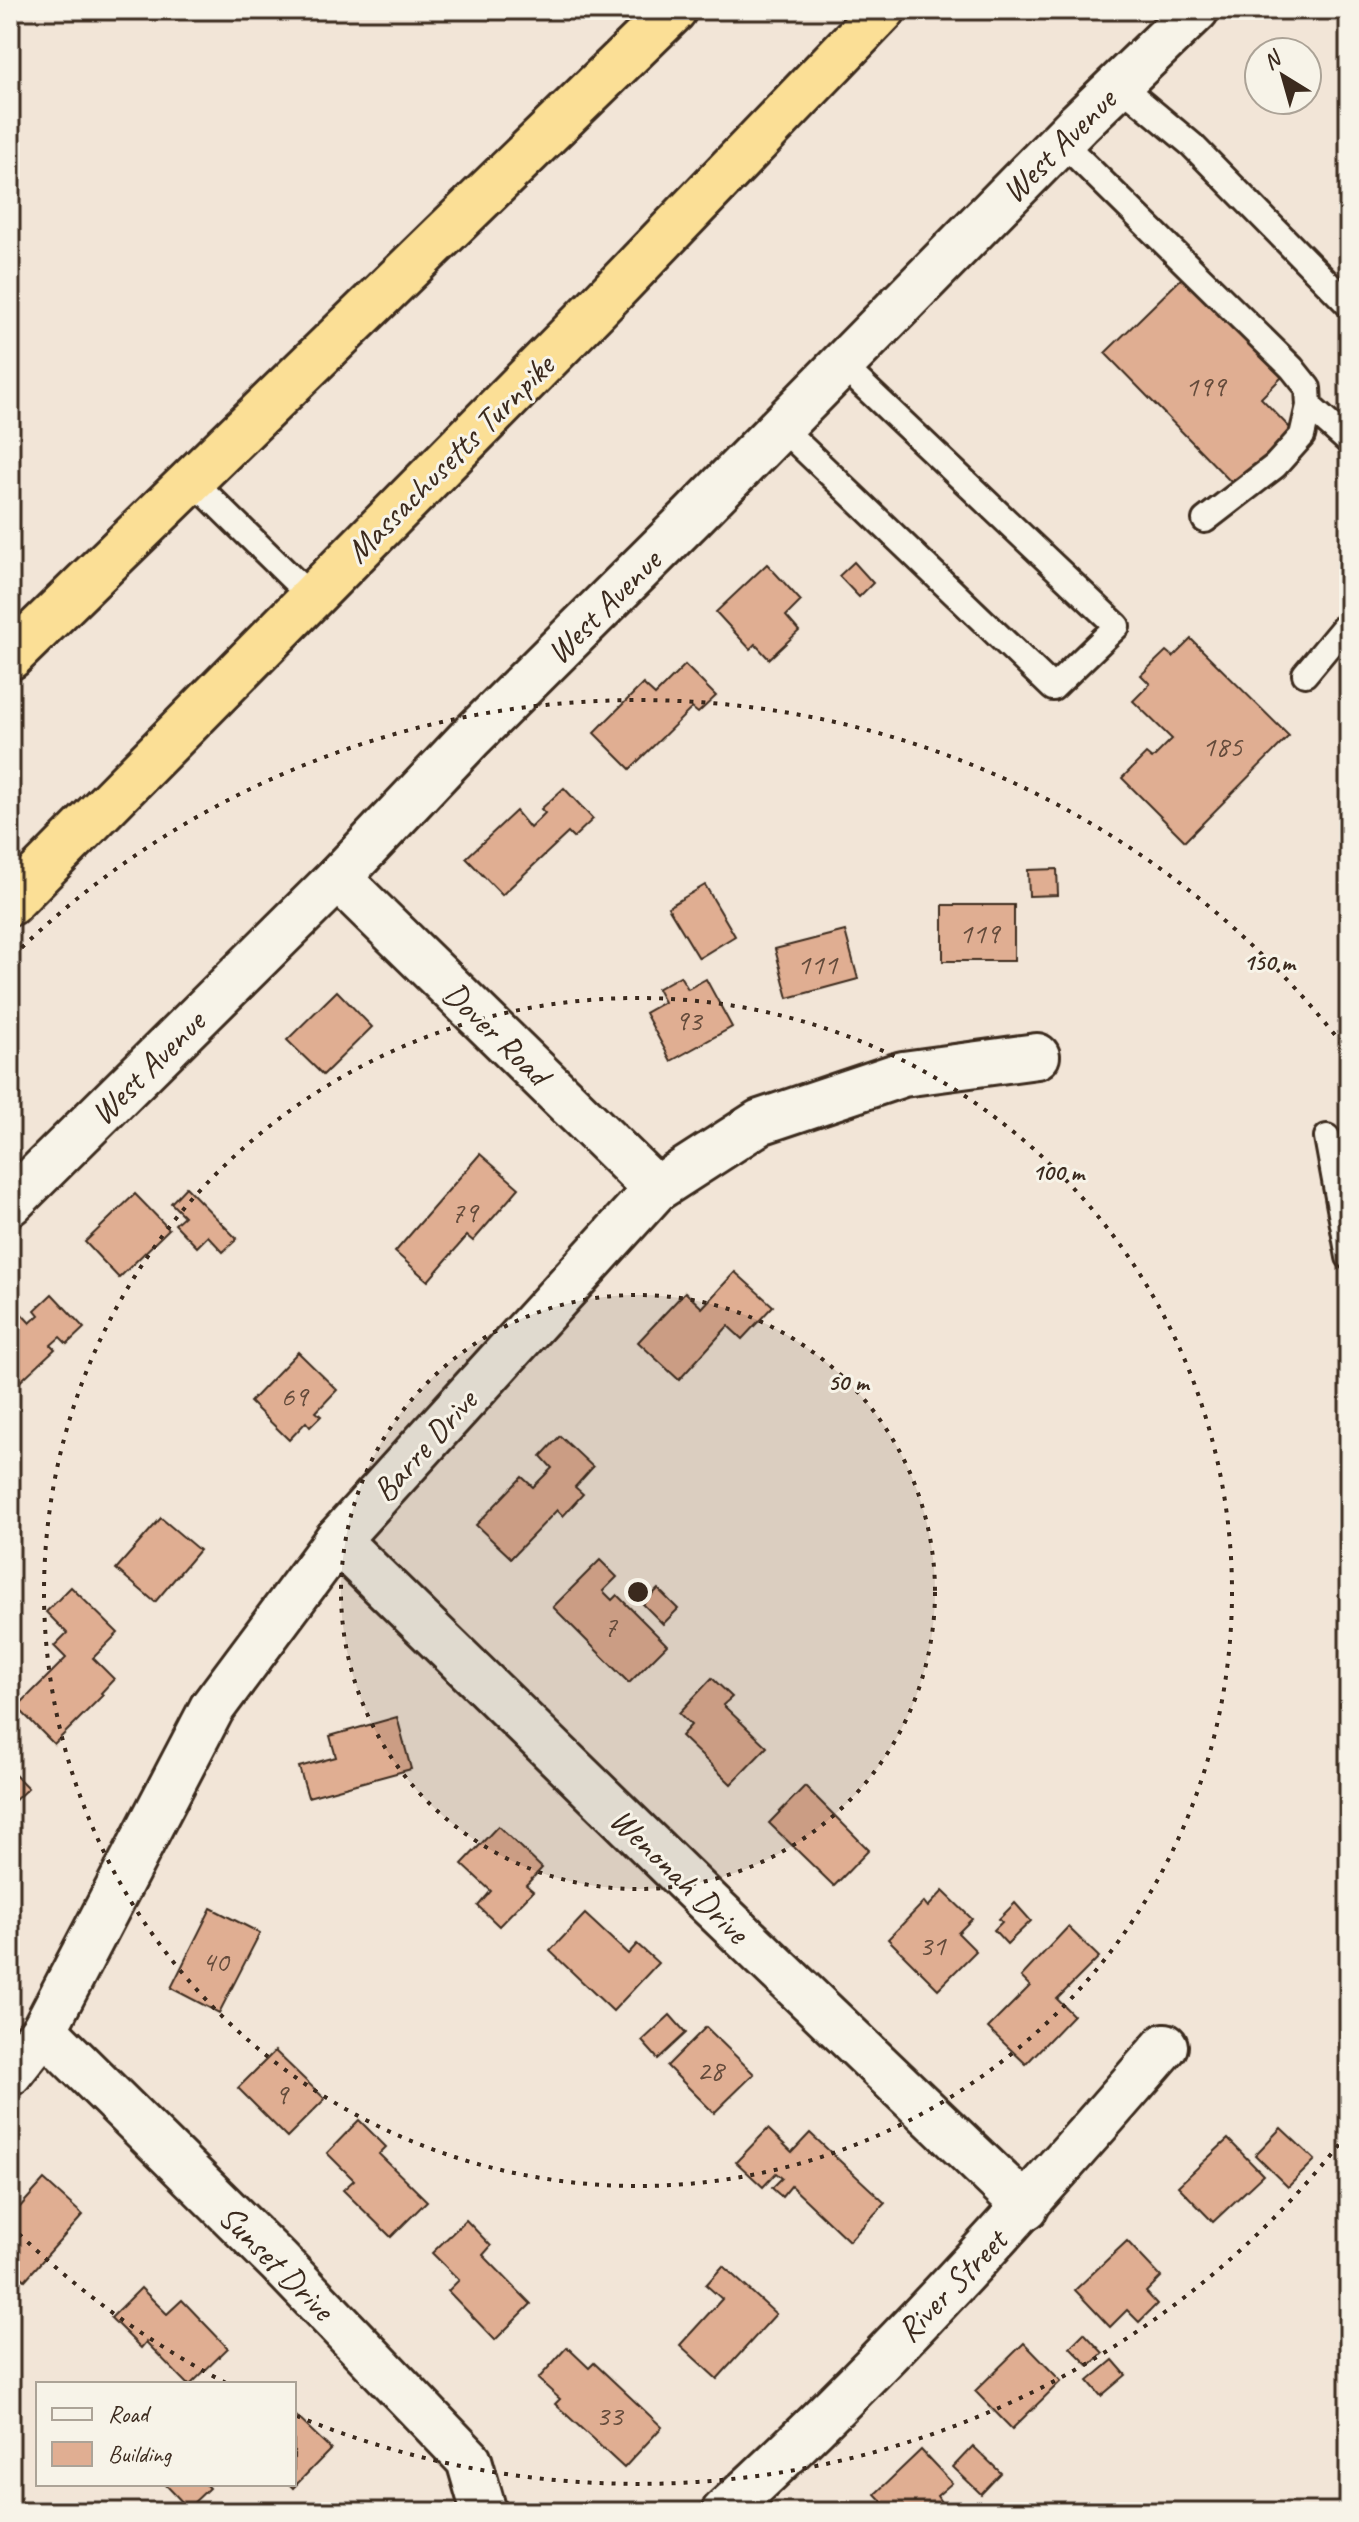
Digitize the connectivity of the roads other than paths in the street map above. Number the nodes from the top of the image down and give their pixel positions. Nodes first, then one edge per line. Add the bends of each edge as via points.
1 (674, 10) edge
2 (883, 10) edge
3 (1196, 10) edge
4 (1119, 84) junction
5 (1061, 141) junction
6 (1349, 305) edge
7 (842, 365) junction
8 (1309, 406) junction
9 (781, 427) junction
10 (1349, 442) edge
11 (192, 480) junction
12 (1205, 520) dead end
13 (311, 597) junction
14 (1349, 621) edge
15 (10, 657) edge
16 (1305, 674) dead end
17 (338, 878) junction
18 (10, 903) edge
19 (1037, 1056) dead end
20 (1327, 1137) dead end
21 (656, 1189) junction
22 (10, 1203) edge
23 (1349, 1257) edge
24 (337, 1540) junction
25 (44, 2030) junction
26 (1165, 2046) dead end
27 (10, 2073) edge
28 (1026, 2207) junction
29 (484, 2512) edge
30 (724, 2512) edge

1 - 11 highway
2 - 13 highway, Massachusetts Turnpike
3 - 4 street, West Avenue
4 - 5 street, West Avenue
4 - 6 lane via 1192,145
5 - 7 street, West Avenue
5 - 8 lane via 1292,368 1308,388
7 - 9 street, West Avenue
7 - 9 lane via 1117,626 1053,688
8 - 10 lane
8 - 12 lane via 1302,436 1275,466
9 - 17 street, West Avenue
11 - 13 lane
11 - 15 highway
13 - 18 highway, Massachusetts Turnpike
14 - 16 lane
17 - 21 street, Dover Road
17 - 22 street, West Avenue
19 - 21 street, Barre Drive via 903,1074 760,1122
20 - 23 lane
21 - 24 street, Barre Drive
24 - 25 street, Barre Drive via 212,1708
24 - 28 street, Wenonah Drive
25 - 27 street, Barre Drive
25 - 29 street, Sunset Drive via 279,2262 469,2460
26 - 28 street, River Street
28 - 30 street, River Street

